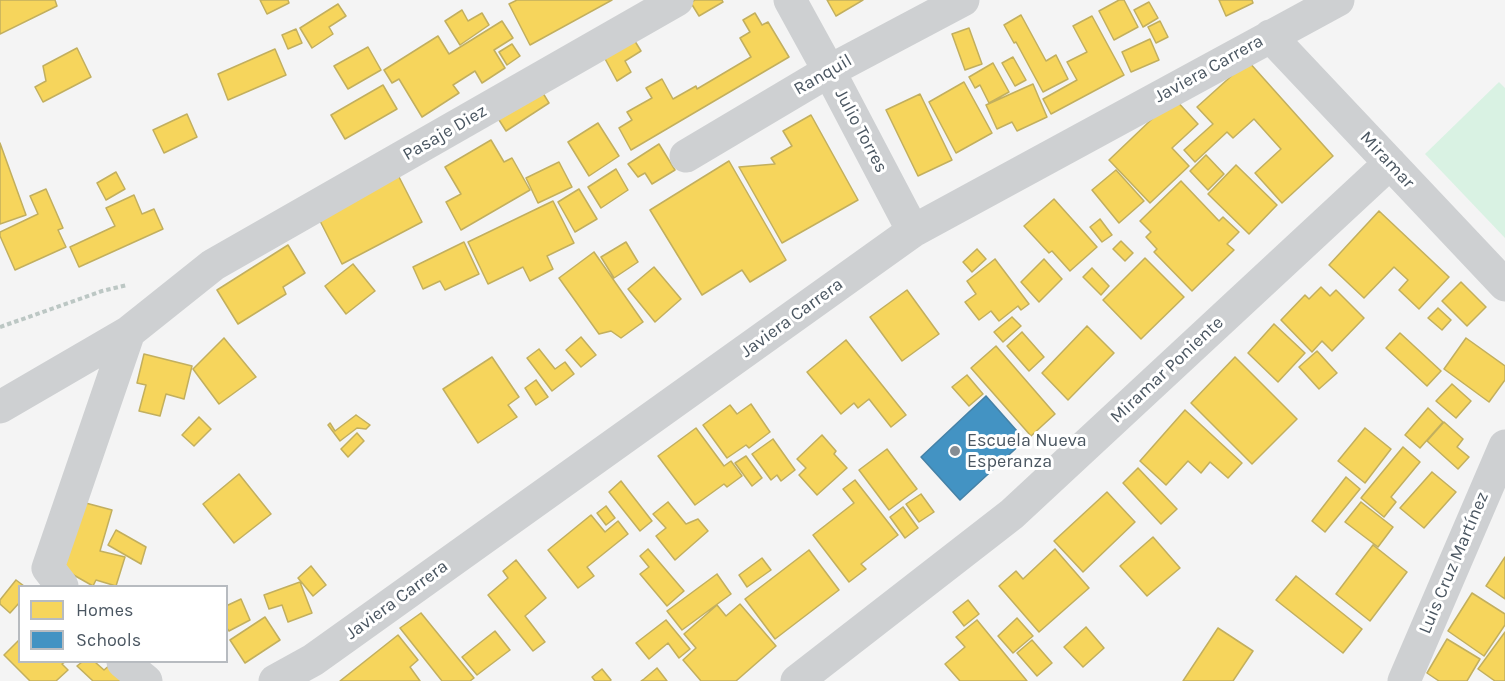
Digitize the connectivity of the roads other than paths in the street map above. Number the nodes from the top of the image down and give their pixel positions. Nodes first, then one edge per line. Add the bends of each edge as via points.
1 (677, 0) edge
2 (790, 0) edge
3 (963, 0) edge
4 (1338, 0) edge
5 (1270, 36) junction
6 (829, 71) junction
7 (686, 156) dead end
8 (1390, 163) junction
9 (913, 231) junction
10 (1505, 285) edge
11 (129, 332) junction
12 (0, 407) edge
13 (1505, 446) edge
14 (61, 585) edge
15 (124, 663) edge
16 (147, 681) edge
17 (275, 681) edge
18 (797, 681) edge
19 (1404, 681) edge

1 - 11 street, Pasaje Diez via 213,265
2 - 6 street, Julio Torres
3 - 6 street, Ranquil
4 - 5 street, Javiera Carrera
5 - 8 street, Miramar
5 - 9 street, Javiera Carrera
6 - 7 street, Ranquil
6 - 9 street, Julio Torres
8 - 10 street, Miramar
8 - 18 street, Miramar Poniente via 1012,514
9 - 17 street, Javiera Carrera via 313,660
11 - 12 street
11 - 14 street via 48,568
13 - 19 street, Luis Cruz Martínez
15 - 16 street

